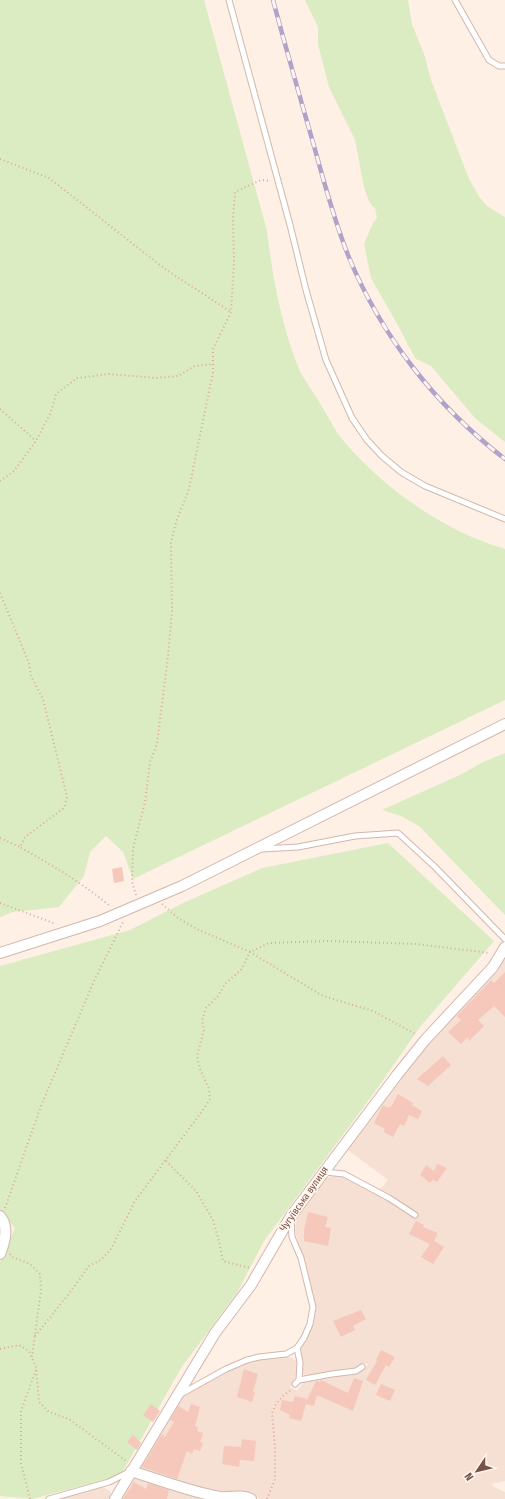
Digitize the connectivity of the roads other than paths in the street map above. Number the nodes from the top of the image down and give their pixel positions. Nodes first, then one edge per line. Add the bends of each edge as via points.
1 (229, 0) edge
2 (455, 0) edge
3 (505, 66) edge
4 (505, 519) edge
5 (505, 724) edge
6 (257, 849) junction
7 (505, 939) edge
8 (505, 947) edge
9 (0, 953) edge
10 (323, 1171) junction
11 (415, 1215) dead end
12 (1, 1216) edge
13 (291, 1216) junction
14 (2, 1250) edge
15 (297, 1348) junction
16 (362, 1367) dead end
17 (175, 1398) junction
18 (133, 1469) junction
19 (49, 1499) edge
20 (115, 1499) edge
21 (250, 1499) edge

1 - 4 lane via 326,360 352,418 366,440 401,472
2 - 3 lane via 489,60 499,66
5 - 6 street
6 - 7 lane via 298,847 355,836 398,833
6 - 9 street via 182,886 100,921
8 - 10 street, Чугуївська вулиця via 493,967 425,1040
10 - 11 lane via 344,1174
10 - 13 street, Чугуївська вулиця
12 - 14 street via 5,1224
13 - 15 lane via 292,1237 301,1258 313,1307 310,1324
13 - 17 street, Чугуївська вулиця via 251,1285 215,1333
15 - 16 lane via 300,1362 297,1382 356,1371
15 - 17 lane via 286,1354 259,1357 226,1369
17 - 18 street, Чугуївська вулиця
18 - 19 lane via 109,1482
18 - 20 street, Чугуївська вулиця
18 - 21 street via 221,1497 245,1496

